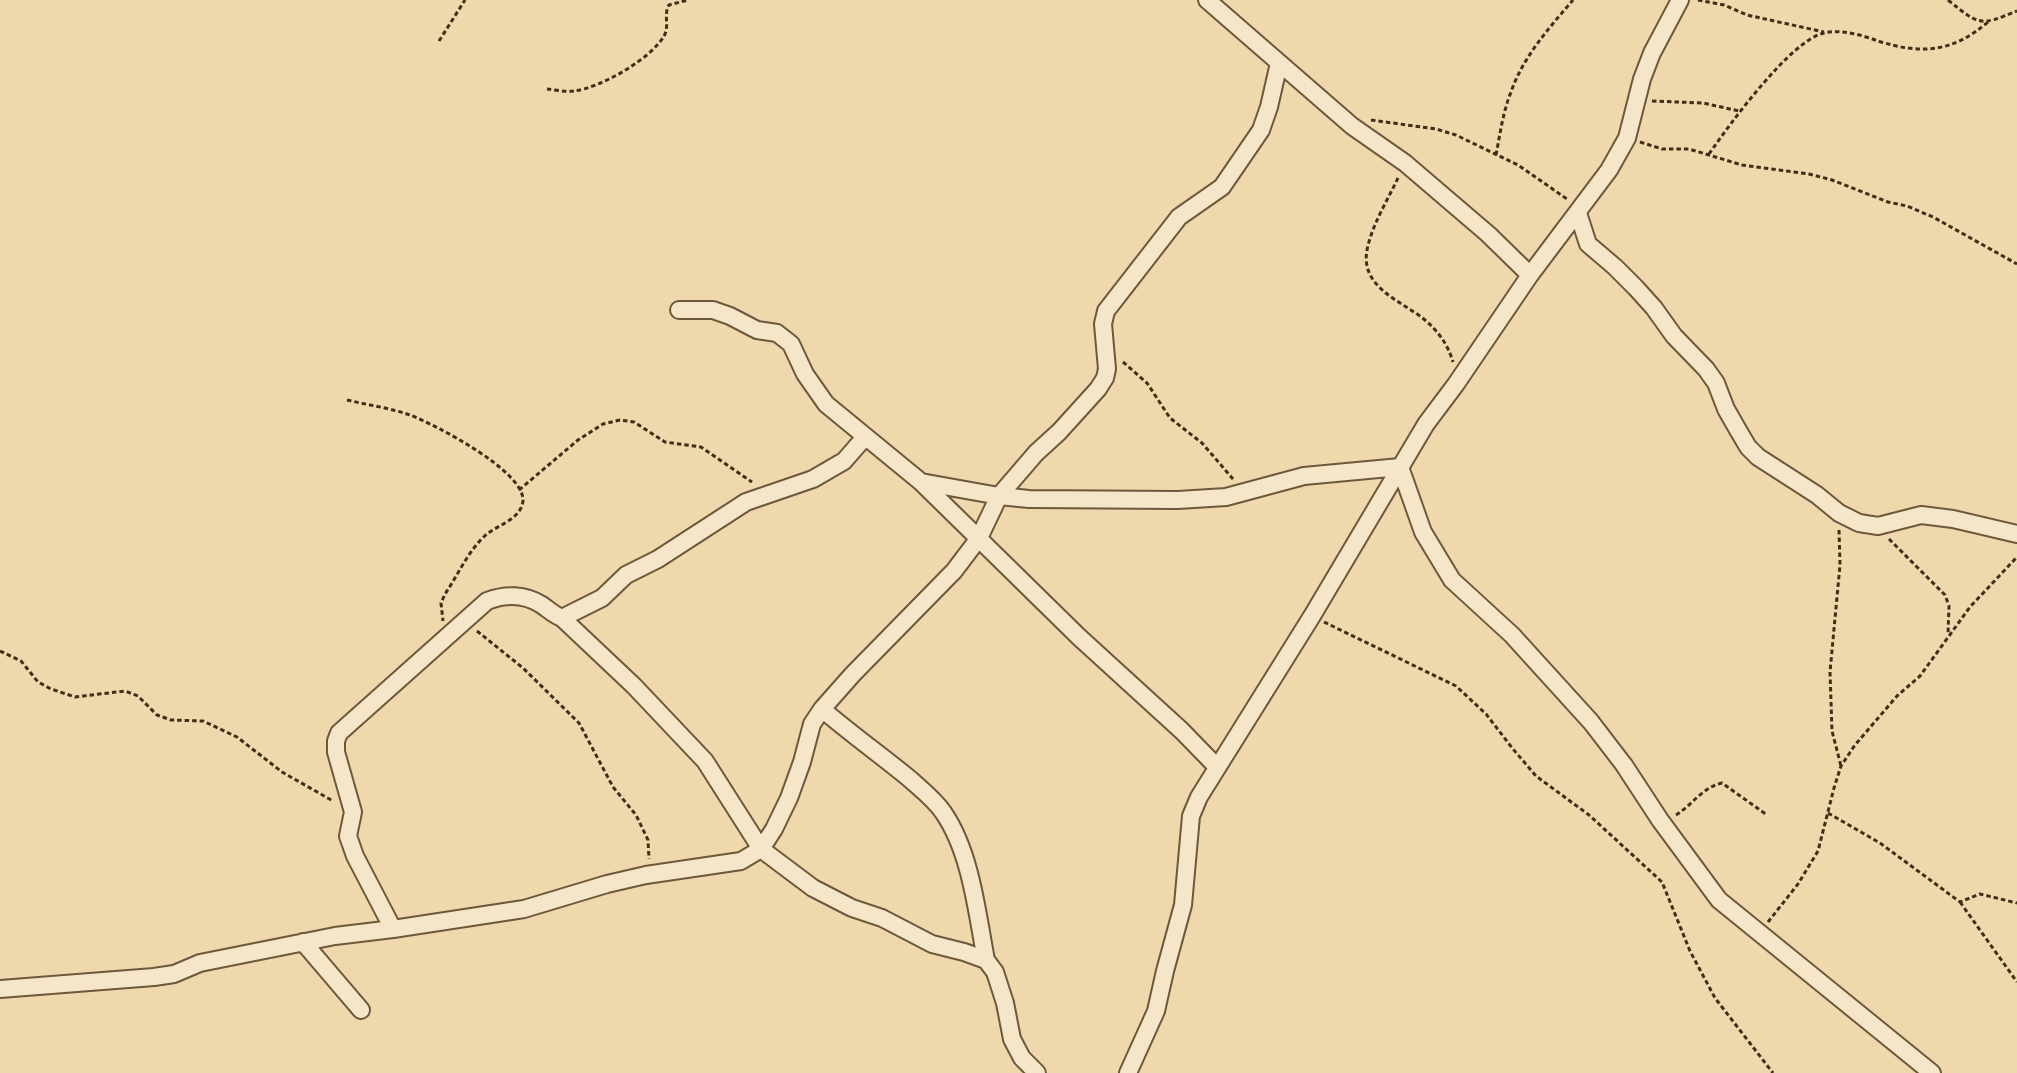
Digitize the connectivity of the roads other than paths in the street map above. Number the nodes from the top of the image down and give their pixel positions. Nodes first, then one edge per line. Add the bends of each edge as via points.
1 (1207, 0) edge
2 (1680, 0) edge
3 (1279, 63) junction
4 (1578, 213) junction
5 (1530, 274) junction
6 (679, 310) dead end
7 (865, 437) junction
8 (1400, 467) junction
9 (921, 482) junction
10 (999, 496) junction
11 (2017, 534) edge
12 (980, 538) junction
13 (562, 618) junction
14 (822, 709) junction
15 (1217, 767) junction
16 (761, 849) junction
17 (393, 929) junction
18 (303, 942) junction
19 (986, 960) junction
20 (0, 989) edge
21 (362, 1010) dead end
22 (1037, 1073) edge
23 (1128, 1073) edge
24 (1932, 1073) edge

1 - 3 street
2 - 4 street via 1652,53 1627,138
3 - 5 street via 1352,126 1406,163
3 - 10 street via 1261,130 1222,187 1184,212 1107,311 1103,324 1107,369 1098,389
4 - 5 street
4 - 11 street via 1588,244 1636,288 1706,369 1748,447 1758,457 1859,523 1878,526 1921,515
5 - 8 street
6 - 7 street via 713,310 783,337 826,404
7 - 9 street
7 - 13 street via 844,461 813,479 746,502 626,575 602,598
8 - 10 street via 1304,476 1226,497 1092,501
8 - 15 street
8 - 24 street via 1423,532 1452,580 1512,635 1591,722 1719,900
9 - 10 street
9 - 12 street
10 - 12 street
12 - 14 street via 954,571
12 - 15 street
13 - 16 street via 705,761
13 - 17 street via 531,600 500,596 487,601 339,734 336,752 353,812 348,836
14 - 16 street via 812,724 789,798
14 - 19 street via 885,758 943,811 962,849
15 - 23 street via 1191,816 1183,905 1156,1011
16 - 17 street via 741,861 646,875 524,909
16 - 19 street via 813,888 852,908 882,918 932,944
17 - 18 street
18 - 20 street via 200,963 174,974
18 - 21 street
19 - 22 street via 1005,1003 1012,1039 1022,1058

